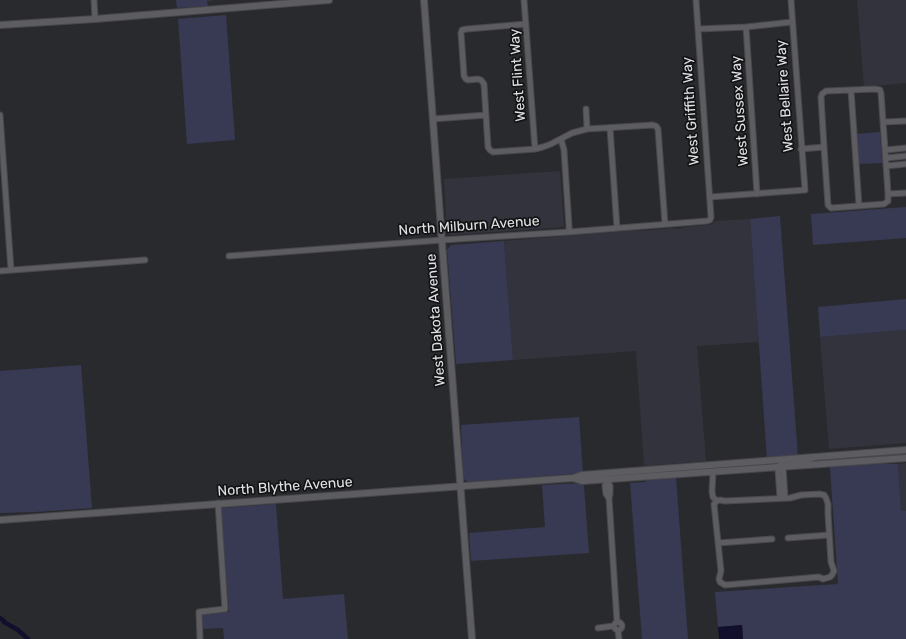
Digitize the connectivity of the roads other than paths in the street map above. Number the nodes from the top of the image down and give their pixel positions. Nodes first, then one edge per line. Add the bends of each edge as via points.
1 (94, 0) edge
2 (326, 0) edge
3 (329, 0) edge
4 (424, 0) edge
5 (524, 0) edge
6 (696, 0) edge
7 (791, 0) edge
8 (95, 19) junction
9 (792, 22) junction
10 (526, 24) junction
11 (0, 25) edge
12 (746, 27) junction
13 (698, 29) junction
14 (851, 90) junction
15 (586, 109) dead end
16 (0, 115) edge
17 (486, 115) junction
18 (433, 119) junction
19 (906, 121) edge
20 (883, 122) junction
21 (610, 128) junction
22 (587, 130) junction
23 (561, 139) junction
24 (824, 147) junction
25 (906, 148) edge
26 (535, 149) junction
27 (801, 149) junction
28 (885, 150) junction
29 (906, 156) edge
30 (886, 158) junction
31 (906, 164) edge
32 (886, 166) junction
33 (906, 192) edge
34 (758, 194) junction
35 (888, 194) junction
36 (710, 197) junction
37 (859, 206) junction
38 (710, 220) joint
39 (665, 224) junction
40 (617, 228) junction
41 (568, 232) junction
42 (442, 240) junction
43 (229, 256) dead end
44 (145, 260) dead end
45 (11, 270) junction
46 (0, 271) edge
47 (906, 450) edge
48 (813, 458) junction
49 (906, 458) edge
50 (780, 467) junction
51 (645, 470) junction
52 (698, 470) junction
53 (713, 472) junction
54 (573, 478) junction
55 (607, 479) junction
56 (461, 486) junction
57 (782, 498) junction
58 (717, 501) junction
59 (218, 504) junction
60 (0, 520) edge
61 (829, 535) junction
62 (788, 538) dead end
63 (772, 539) dead end
64 (718, 543) junction
65 (618, 622) junction
66 (614, 626) junction
67 (598, 628) dead end
68 (618, 630) junction
69 (200, 639) edge
70 (472, 639) edge
71 (619, 639) edge

1 - 8 street
2 - 3 street
2 - 8 street
4 - 18 street, West Dakota Avenue
5 - 10 street, West Flint Way
6 - 13 street, West Griffith Way
7 - 9 street, West Bellaire Way
8 - 11 street
9 - 12 street
9 - 27 street, West Bellaire Way
10 - 17 street via 462,30 464,76 468,80 478,78 484,84
10 - 26 street, West Flint Way
12 - 13 street
12 - 34 street, West Sussex Way
13 - 36 street, West Griffith Way
14 - 20 street via 880,90
14 - 24 street via 826,91 822,94
14 - 37 street
15 - 22 street
16 - 45 street
17 - 18 street
17 - 26 street via 490,150 493,152
18 - 42 street, West Dakota Avenue
19 - 20 street
20 - 28 street
21 - 22 street
21 - 39 street via 653,125 658,129
21 - 40 street
22 - 23 street via 572,133
23 - 26 street
23 - 41 street via 564,150
24 - 27 street
24 - 37 street via 829,207
25 - 28 street
27 - 34 street, West Bellaire Way via 805,190
28 - 30 street
29 - 30 street
30 - 32 street
31 - 32 street
32 - 35 street
33 - 35 street
34 - 36 street
35 - 37 street via 888,201 884,204
36 - 38 street, West Griffith Way
38 - 39 street, North Milburn Avenue
39 - 40 street, North Milburn Avenue
40 - 41 street, North Milburn Avenue
41 - 42 street, North Milburn Avenue
42 - 43 street, North Milburn Avenue
42 - 56 street, West Dakota Avenue
44 - 45 street
45 - 46 street
47 - 48 street, North Blythe Avenue
48 - 50 street, North Blythe Avenue via 783,463
48 - 52 street, North Blythe Avenue
49 - 50 street, North Blythe Avenue
50 - 53 street, North Blythe Avenue
50 - 57 street
51 - 52 street, North Blythe Avenue
51 - 54 street, North Blythe Avenue
51 - 55 street, North Blythe Avenue via 641,473 611,475
52 - 53 street, North Blythe Avenue
52 - 55 street, North Blythe Avenue
53 - 58 street via 712,492
54 - 55 street, North Blythe Avenue via 582,481
54 - 56 street, North Blythe Avenue
55 - 65 street via 610,486 608,498
56 - 59 street, North Blythe Avenue
56 - 70 street, West Dakota Avenue
57 - 58 street
57 - 61 street via 824,495 828,504
58 - 64 street via 714,504
59 - 60 street, North Blythe Avenue
59 - 69 street via 225,609 199,612
61 - 62 street
61 - 64 street via 834,571 830,577 726,585 719,579 721,571
63 - 64 street
65 - 66 street via 614,623
65 - 68 street via 622,626
66 - 67 street
66 - 68 street
68 - 71 street

